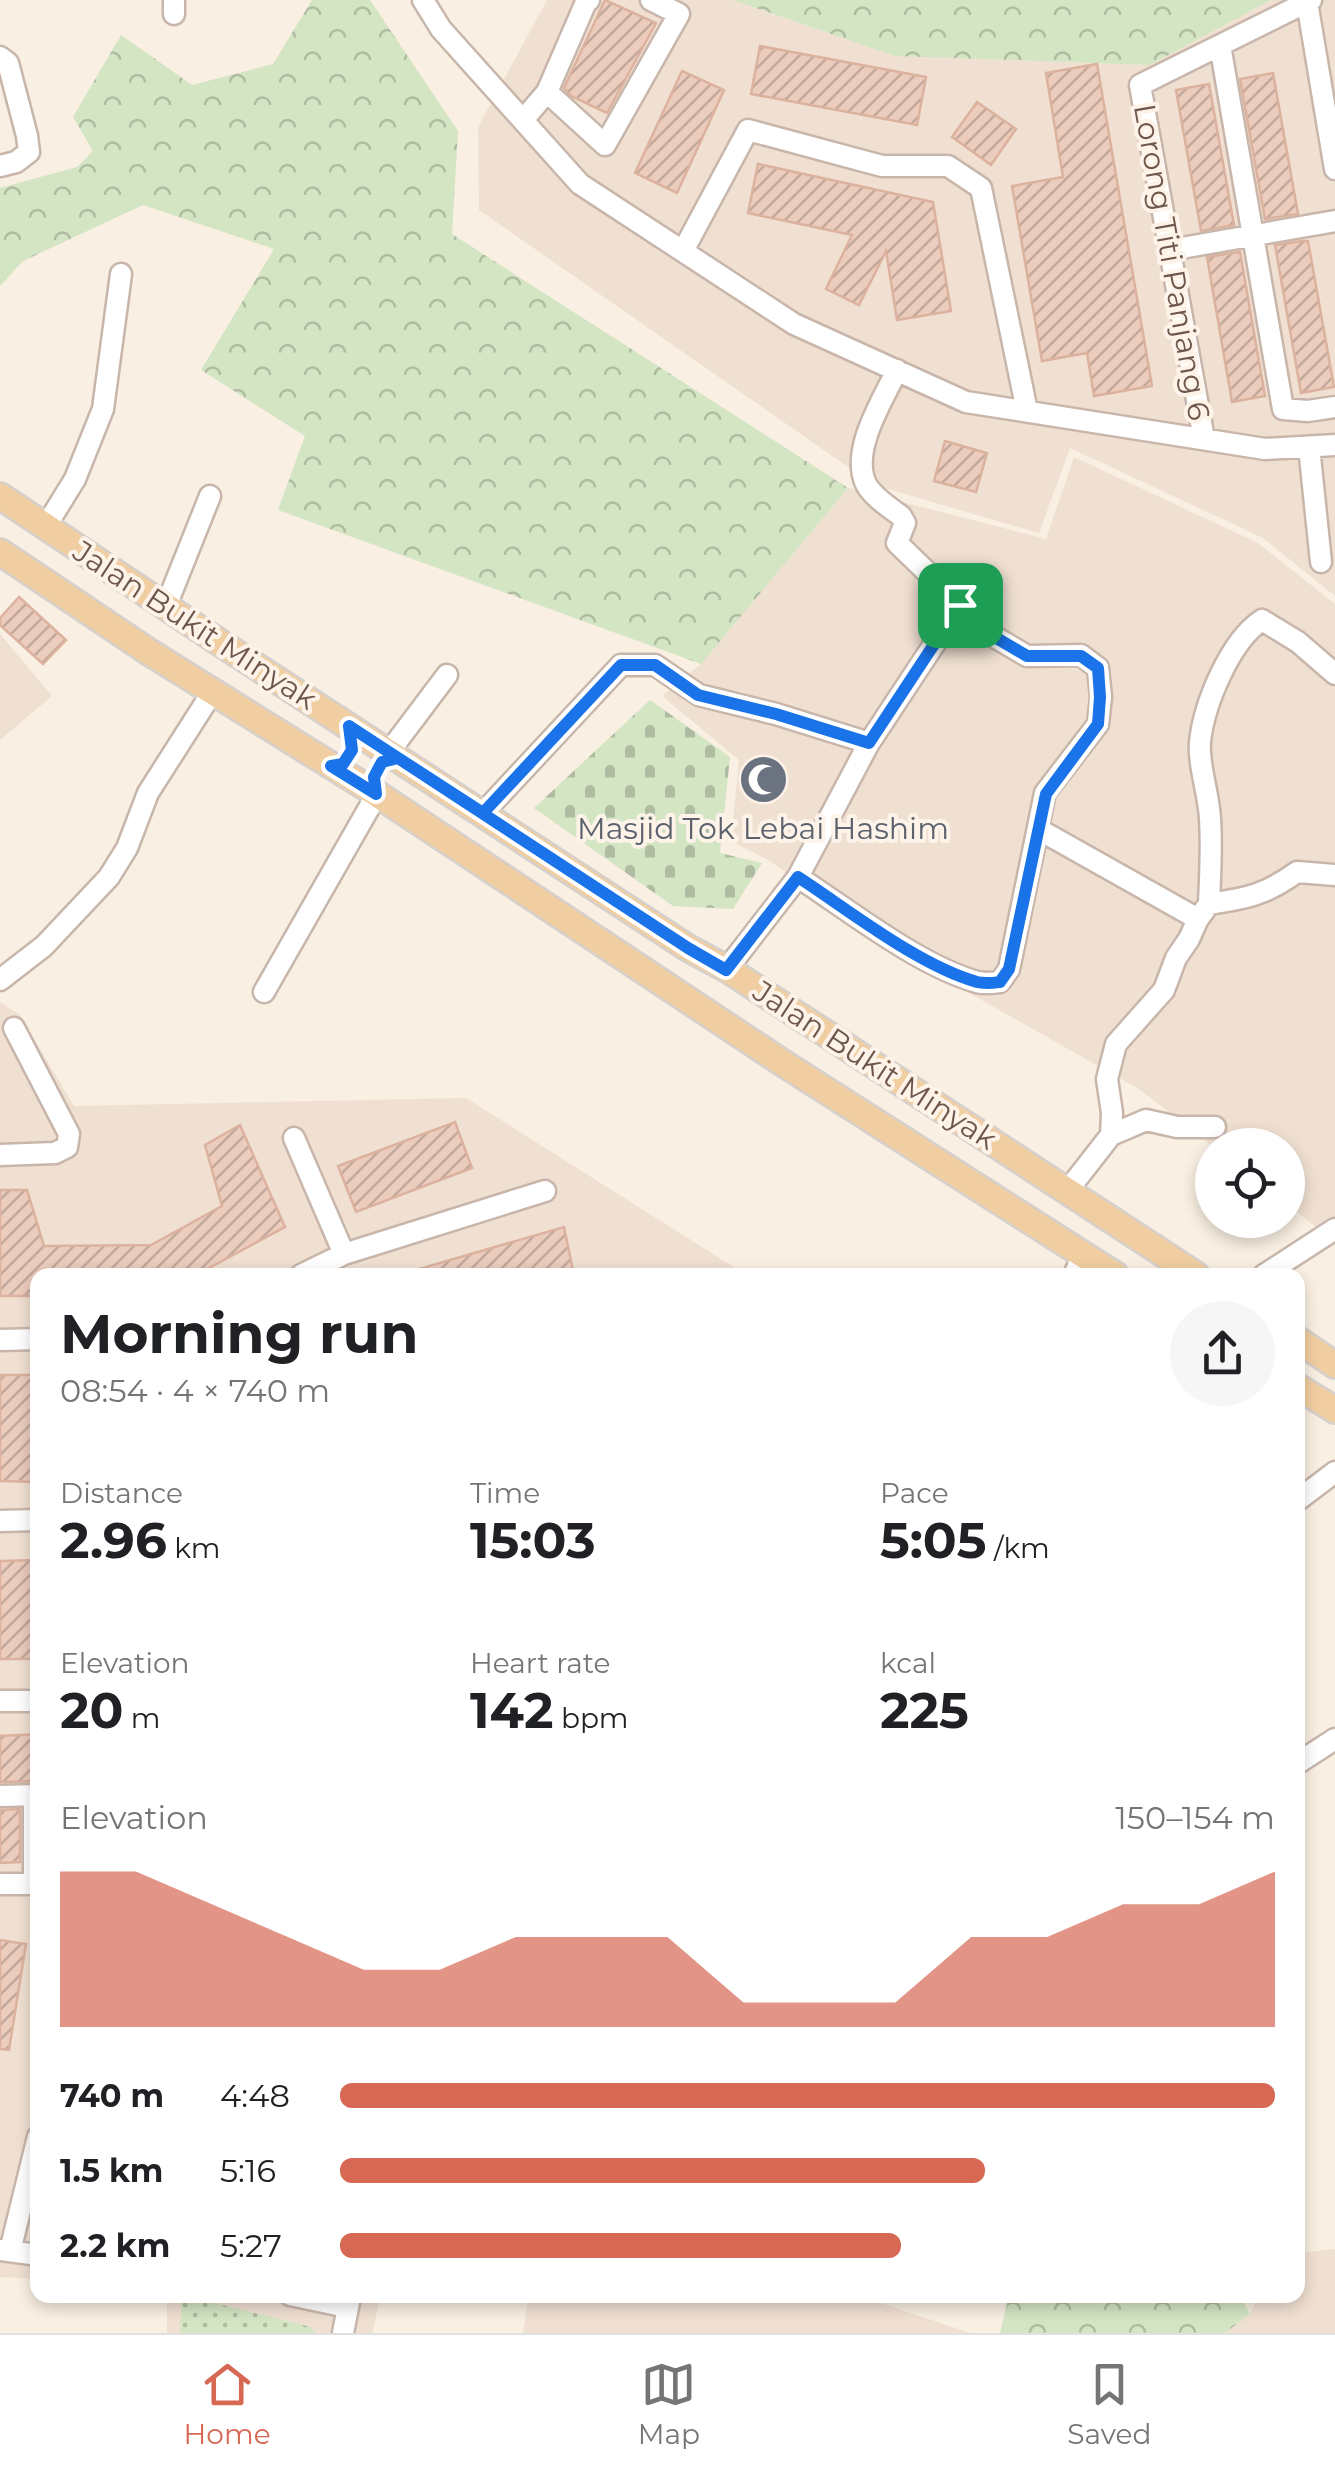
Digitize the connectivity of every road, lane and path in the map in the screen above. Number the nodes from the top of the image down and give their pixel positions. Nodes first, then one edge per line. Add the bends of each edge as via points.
1 (423, 0) edge
2 (651, 0) edge
3 (587, 1) edge
4 (1309, 1) edge
5 (1220, 45) junction
6 (0, 57) edge
7 (548, 92) junction
8 (523, 120) junction
9 (0, 166) edge
10 (1335, 169) edge
11 (1335, 221) edge
12 (1254, 235) junction
13 (1170, 250) junction
14 (683, 251) junction
15 (121, 274) dead end
16 (896, 370) junction
17 (1335, 408) edge
18 (1027, 412) junction
19 (1204, 439) junction
20 (1335, 445) edge
21 (1308, 446) junction
22 (0, 496) edge
23 (210, 496) dead end
24 (46, 526) junction
25 (0, 552) edge
26 (1321, 562) dead end
27 (960, 605) junction
28 (166, 606) junction
29 (447, 674) dead end
30 (1335, 674) edge
31 (213, 692) junction
32 (349, 726) junction
33 (869, 743) junction
34 (393, 755) junction
35 (331, 766) junction
36 (376, 794) junction
37 (483, 813) junction
38 (1038, 829) junction
39 (1335, 875) edge
40 (798, 877) junction
41 (1204, 912) junction
42 (726, 970) junction
43 (0, 980) edge
44 (264, 992) dead end
45 (14, 1028) dead end
46 (1215, 1128) dead end
47 (1110, 1135) junction
48 (294, 1138) dead end
49 (0, 1155) edge
50 (1068, 1190) junction
51 (545, 1192) dead end
52 (1335, 1229) edge
53 (344, 1254) junction
54 (1078, 1265) edge
55 (315, 1268) edge
56 (1185, 1268) edge
57 (1275, 1268) edge
58 (30, 1339) edge
59 (0, 1340) edge
60 (1305, 1345) edge
61 (1335, 1364) edge
62 (1305, 1391) edge
63 (1335, 1410) edge
64 (1335, 1472) edge
65 (1305, 1495) edge
66 (30, 1520) edge
67 (0, 1521) edge
68 (0, 1701) edge
69 (30, 1701) edge
70 (1335, 1739) edge
71 (1305, 1758) edge
72 (30, 1795) edge
73 (0, 1796) edge
74 (0, 1884) edge
75 (30, 1884) edge
76 (30, 2165) edge
77 (5, 2251) edge
78 (30, 2254) edge
79 (349, 2303) edge
80 (343, 2333) edge

1 - 8 street via 441,30
2 - 7 street via 678,14 605,145
3 - 7 street
4 - 5 street
4 - 10 street
5 - 12 street
5 - 13 street, Lorong Titi Panjang 6 via 1140,85
6 - 9 street via 8,63 28,152
7 - 8 street
8 - 14 street via 580,184
11 - 12 street
12 - 13 street
12 - 17 street via 1283,408
13 - 19 street, Lorong Titi Panjang 6
14 - 16 street via 794,324
14 - 18 street via 748,130 882,166 948,166 981,188
15 - 24 street via 103,408 75,479
16 - 18 street via 966,402
16 - 27 street via 863,442 866,485 902,516 897,543
18 - 19 street
19 - 21 street via 1265,449
20 - 21 street
21 - 26 street
22 - 24 main road, Jalan Bukit Minyak
23 - 28 street
24 - 28 main road, Jalan Bukit Minyak
25 - 31 main road, Jalan Bukit Minyak
27 - 33 street
27 - 38 street via 1027,656 1081,656 1098,668 1098,724 1046,794
28 - 32 main road, Jalan Bukit Minyak
29 - 34 street
30 - 41 street via 1262,620 1227,662 1200,745 1210,818
31 - 35 main road, Jalan Bukit Minyak
31 - 43 street via 148,793 110,877 44,946
32 - 34 main road, Jalan Bukit Minyak
32 - 35 main road via 352,750 343,764
33 - 37 street via 698,695 655,665 621,665
33 - 40 street
34 - 36 main road via 374,777
34 - 37 main road, Jalan Bukit Minyak
35 - 36 main road, Jalan Bukit Minyak
36 - 44 street
36 - 54 main road, Jalan Bukit Minyak
37 - 42 main road, Jalan Bukit Minyak
38 - 40 street via 1009,969 1000,982 981,984 952,972
38 - 41 street
39 - 41 street via 1297,872 1274,889
40 - 42 street
41 - 47 street via 1164,990 1116,1044 1107,1078
42 - 50 main road, Jalan Bukit Minyak
45 - 49 street via 70,1134 67,1147 55,1154
46 - 47 street via 1146,1120
47 - 50 street
48 - 53 street
50 - 56 main road, Jalan Bukit Minyak
51 - 53 street
52 - 57 street
53 - 55 street
58 - 59 street
60 - 61 main road
62 - 63 main road
64 - 65 street
66 - 67 street
68 - 69 street
70 - 71 street
72 - 73 street
74 - 75 street
76 - 77 street
77 - 78 street
79 - 80 street

